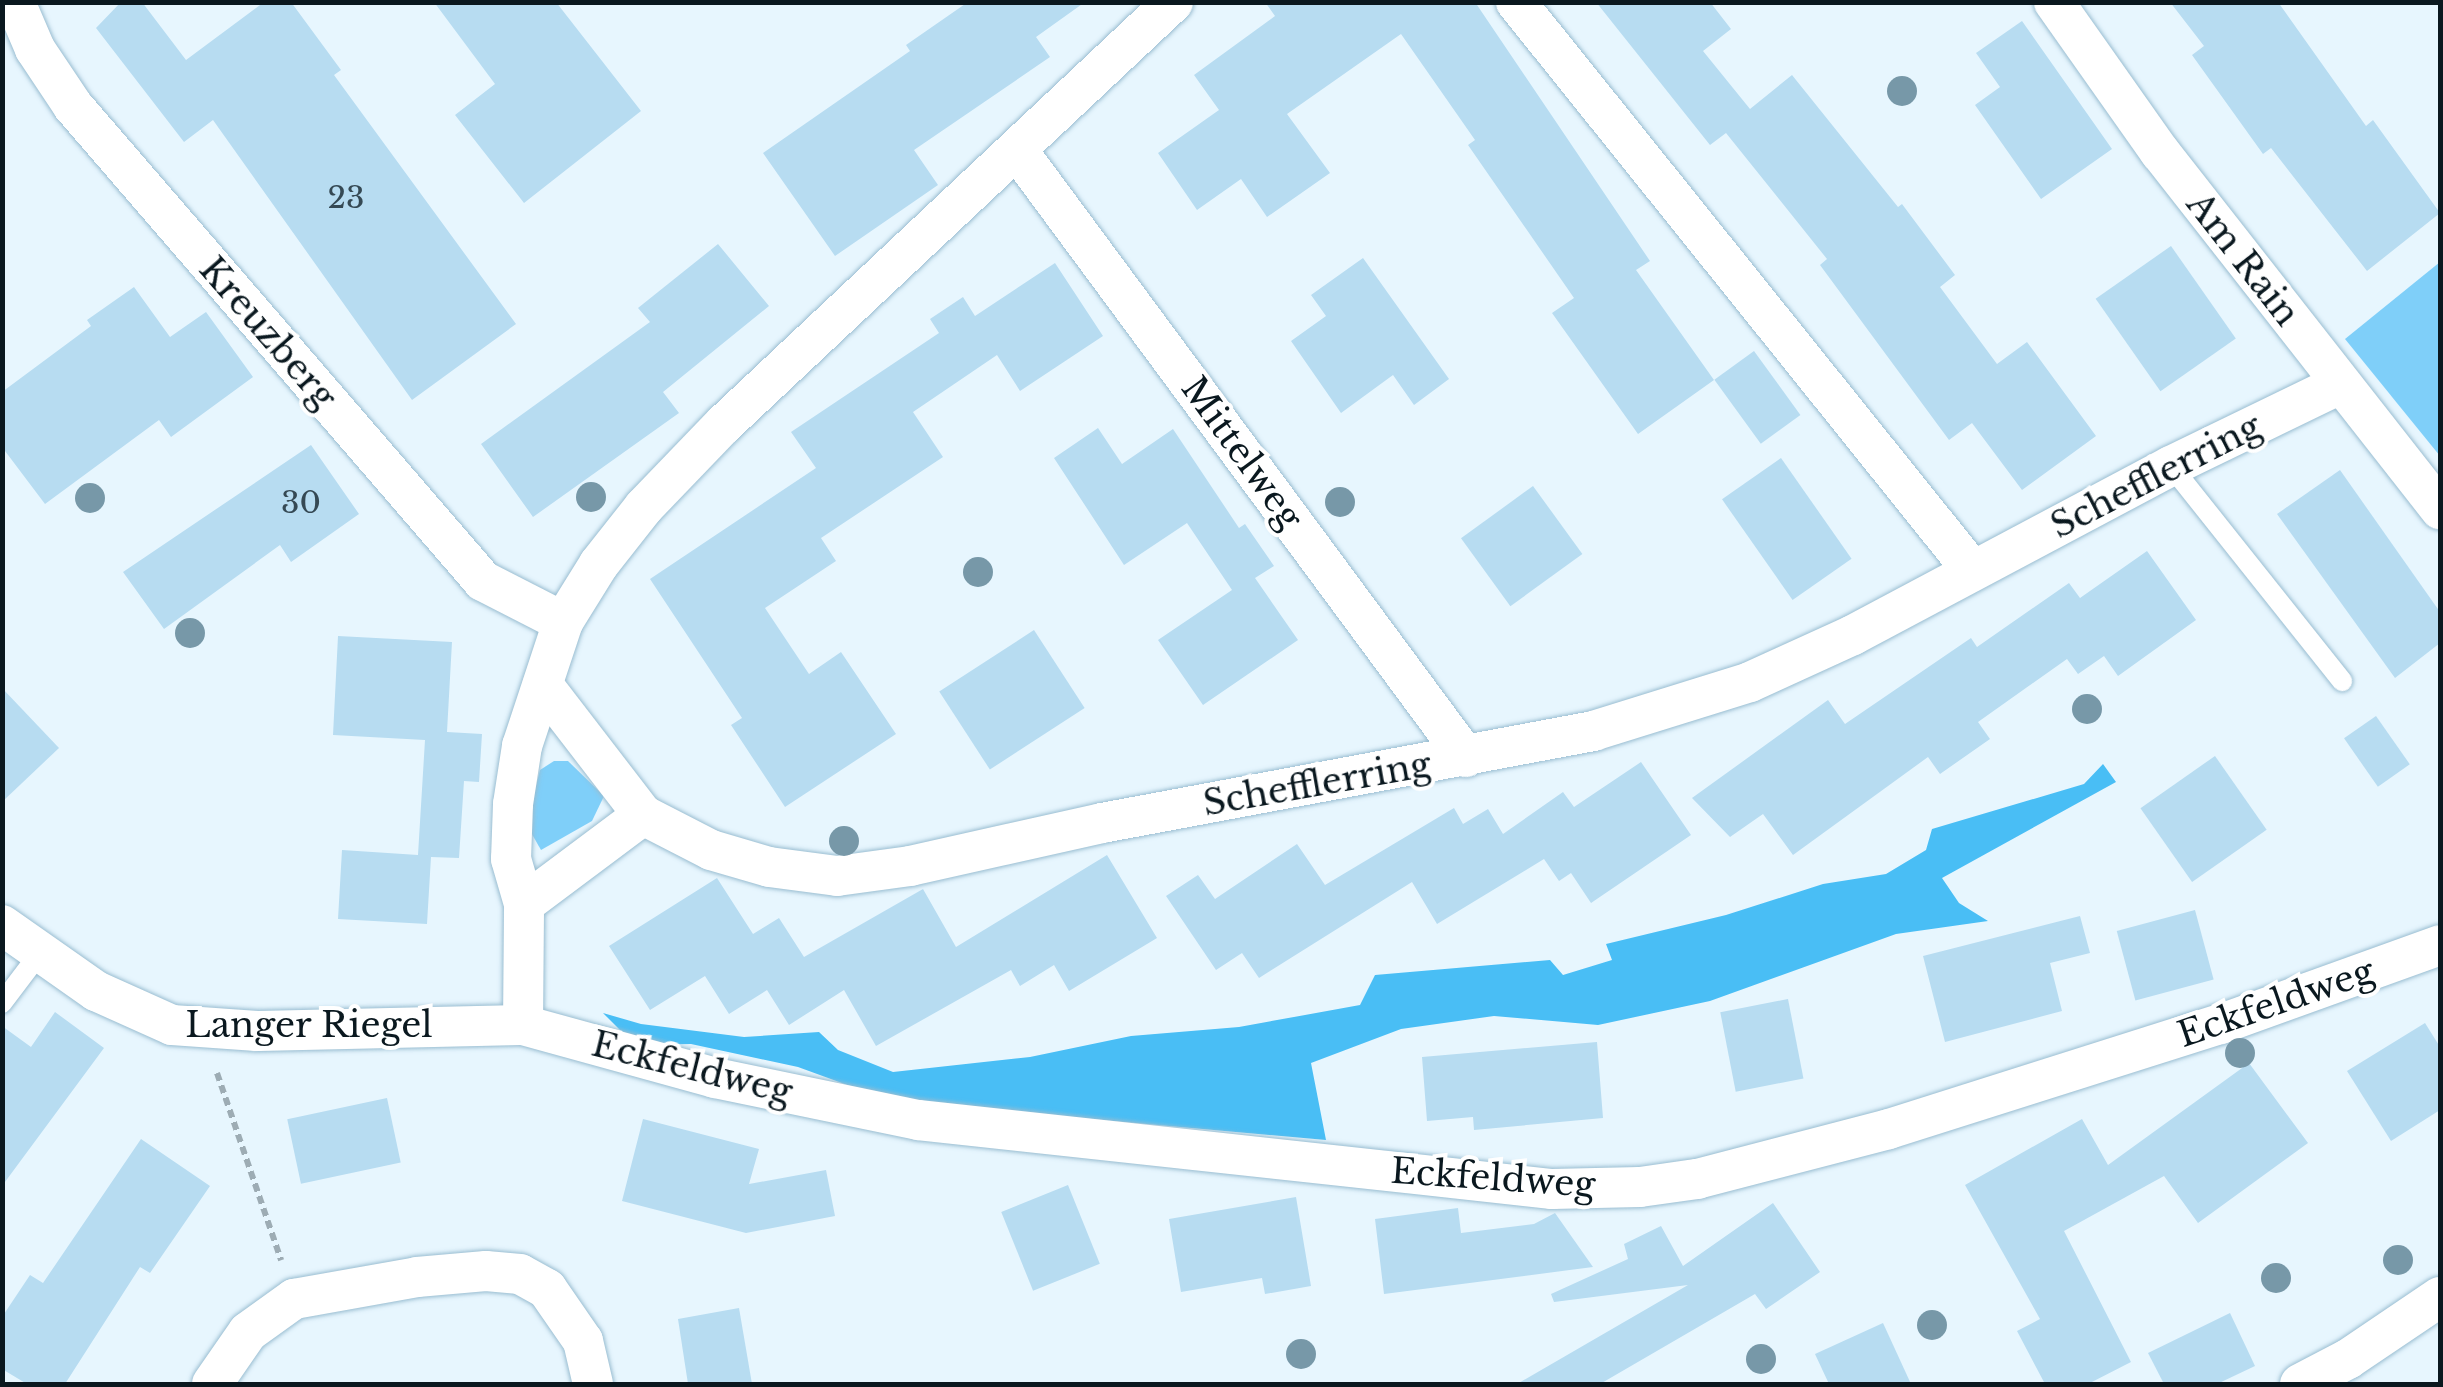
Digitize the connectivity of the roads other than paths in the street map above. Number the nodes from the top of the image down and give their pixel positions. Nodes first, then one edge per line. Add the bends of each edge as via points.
1 (15, 2) edge
2 (1174, 2) edge
3 (1516, 2) edge
4 (2054, 2) edge
5 (1017, 150) junction
6 (2340, 384) junction
7 (2172, 466) junction
8 (2440, 509) edge
9 (1972, 570) junction
10 (562, 622) junction
11 (2342, 681) dead end
12 (543, 685) junction
13 (1466, 757) junction
14 (642, 815) junction
15 (524, 904) junction
16 (2, 925) edge
17 (2440, 945) edge
18 (40, 953) junction
19 (2, 1003) edge
20 (523, 1024) junction
21 (2440, 1297) edge
22 (212, 1384) edge
23 (593, 1384) edge
24 (2300, 1384) edge

1 - 10 street, Kreuzberg via 73,106 483,581
2 - 5 street
3 - 9 street
4 - 6 street, Am Rain via 2160,152
5 - 10 street via 644,507
5 - 13 street, Mittelweg
6 - 7 street, Schefflerring
6 - 8 street, Am Rain
7 - 9 street, Schefflerring
7 - 11 lane
9 - 13 street, Schefflerring via 1750,682 1593,731
10 - 12 street
12 - 14 street, Schefflerring
12 - 15 street via 522,746 513,804 511,859
13 - 14 street, Schefflerring via 837,876 710,850
14 - 15 street
15 - 20 street
16 - 18 street, Langer Riegel
17 - 20 street, Eckfeldweg via 2222,1024 1889,1130 1640,1187 1552,1189 918,1120 715,1078
18 - 19 lane
18 - 20 street, Langer Riegel via 144,1016 203,1030
21 - 24 street
22 - 23 street via 248,1332 294,1299 486,1271 520,1274 547,1289 582,1341

